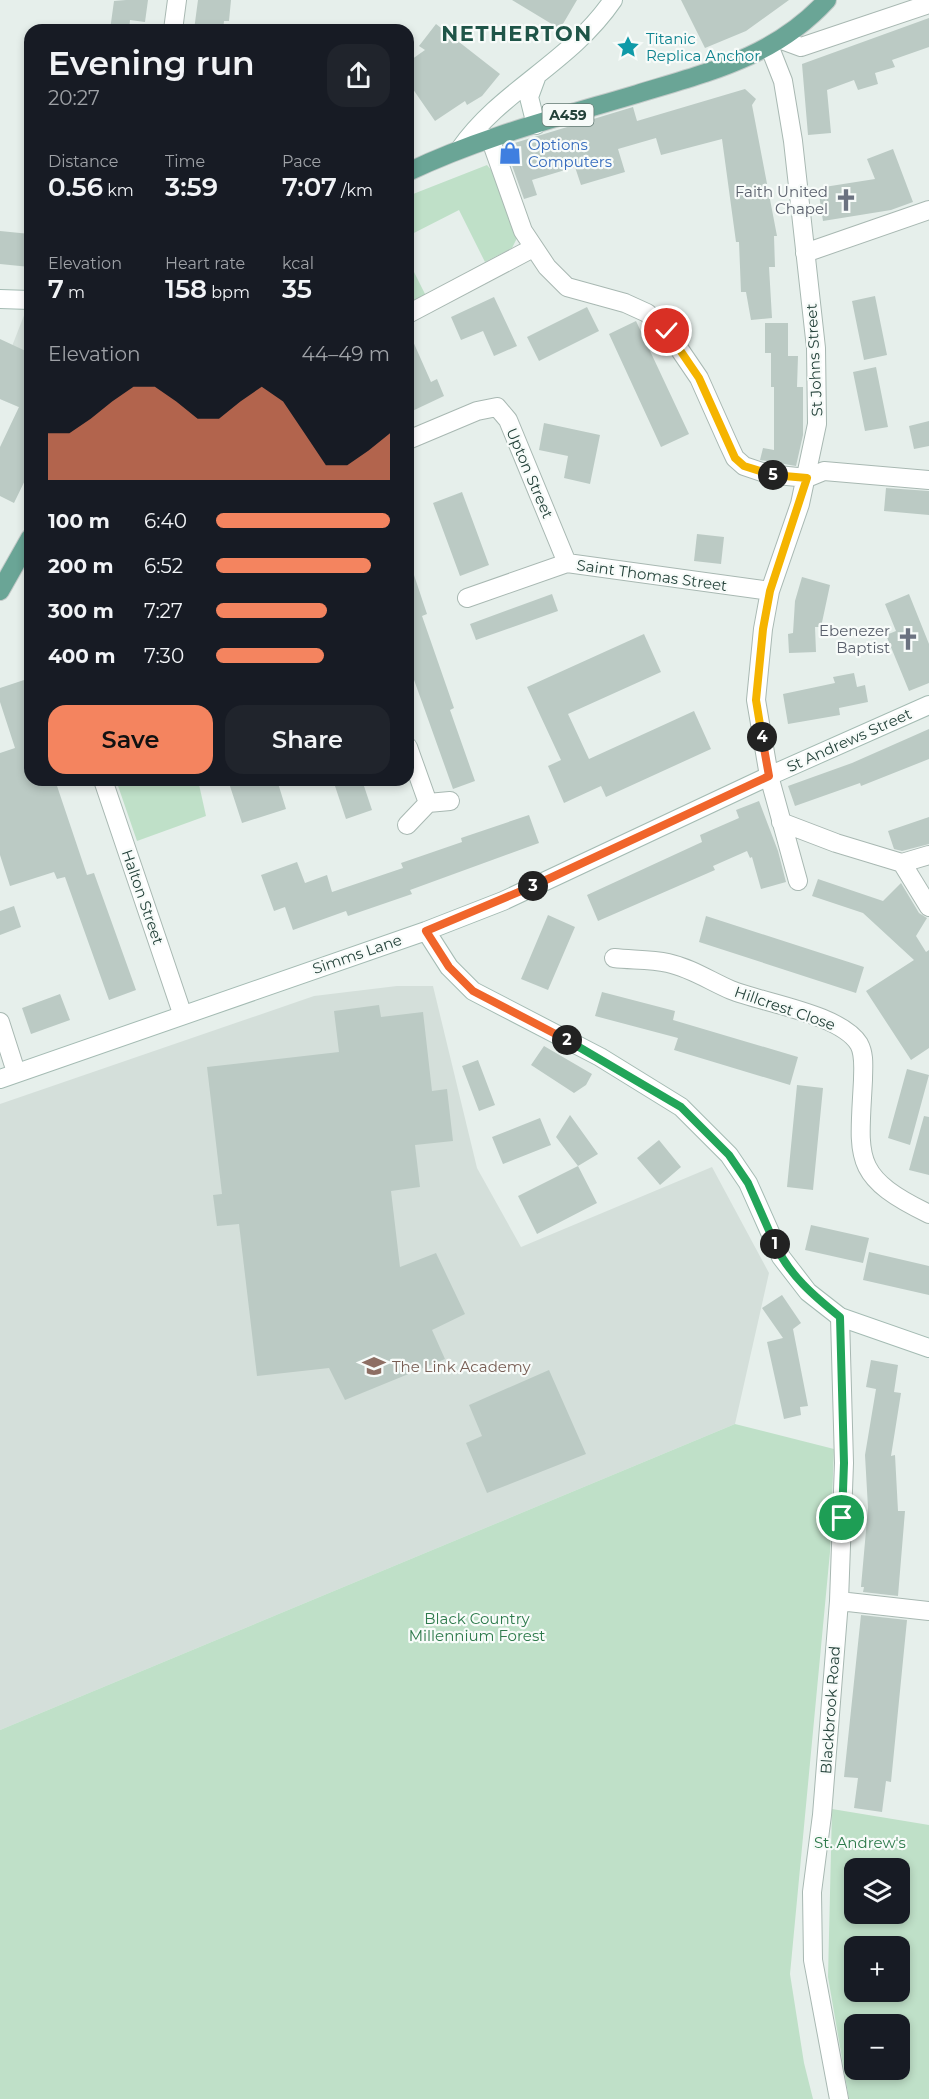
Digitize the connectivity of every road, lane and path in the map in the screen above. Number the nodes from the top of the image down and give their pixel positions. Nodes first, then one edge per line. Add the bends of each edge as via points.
1 (177, 0) edge
2 (613, 0) edge
3 (827, 0) edge
4 (929, 4) edge
5 (174, 24) edge
6 (776, 44) junction
7 (536, 78) junction
8 (536, 125) junction
9 (490, 138) junction
10 (460, 148) junction
11 (414, 169) edge
12 (929, 210) edge
13 (533, 248) junction
14 (805, 253) junction
15 (0, 299) edge
16 (24, 300) edge
17 (414, 311) edge
18 (414, 437) edge
19 (807, 478) junction
20 (929, 480) edge
21 (24, 549) edge
22 (567, 563) junction
23 (0, 591) edge
24 (770, 591) junction
25 (467, 598) dead end
26 (929, 705) edge
27 (414, 764) edge
28 (769, 776) junction
29 (105, 786) edge
30 (450, 801) dead end
31 (428, 803) junction
32 (782, 822) junction
33 (407, 825) dead end
34 (929, 855) edge
35 (902, 863) junction
36 (798, 881) dead end
37 (929, 907) edge
38 (426, 931) junction
39 (614, 958) dead end
40 (182, 1013) junction
41 (0, 1022) edge
42 (8, 1076) edge
43 (929, 1214) edge
44 (840, 1317) junction
45 (929, 1348) edge
46 (839, 1601) junction
47 (929, 1611) edge
48 (839, 2099) edge

1 - 5 street
2 - 7 street via 581,40
3 - 6 main road, A459
4 - 6 street via 801,47
6 - 8 main road, A459 via 700,75
6 - 14 street, St Johns Street
7 - 8 street via 529,97
7 - 10 street via 476,126
8 - 9 main road, A459
9 - 10 main road, A459
9 - 13 street via 523,231
10 - 11 main road, A459
12 - 14 street
13 - 17 street
13 - 19 street via 567,287 632,306 647,313 667,331 699,378 735,458 744,466 768,474
14 - 19 street, St Johns Street via 816,348 817,424
15 - 16 street
18 - 22 street, Upton Street via 477,411 497,407 508,420
19 - 20 street via 824,471
19 - 24 street, St Johns Street
21 - 23 main road
22 - 24 street, Saint Thomas Street
22 - 25 street, Saint Thomas Street
24 - 28 street, St Johns Street via 756,700
26 - 28 street, St Andrews Street
27 - 31 street
28 - 32 street, St Johns Street
28 - 38 street, Simms Lane via 503,901
29 - 40 street, Halton Street
30 - 31 street
31 - 33 street
32 - 35 street
32 - 36 street, St Johns Street
34 - 35 street
35 - 37 street
38 - 40 street, Simms Lane
38 - 44 street via 449,967 473,991 600,1058 681,1107 729,1155 748,1183 781,1257 808,1292
39 - 43 street, Hillcrest Close via 667,963 732,991 843,1028 859,1044 864,1057 860,1138 866,1169 897,1199
40 - 42 street, Simms Lane
41 - 42 street
44 - 45 street
44 - 46 street, Blackbrook Road via 844,1463
46 - 47 street
46 - 48 street, Blackbrook Road via 812,1892 813,1960

